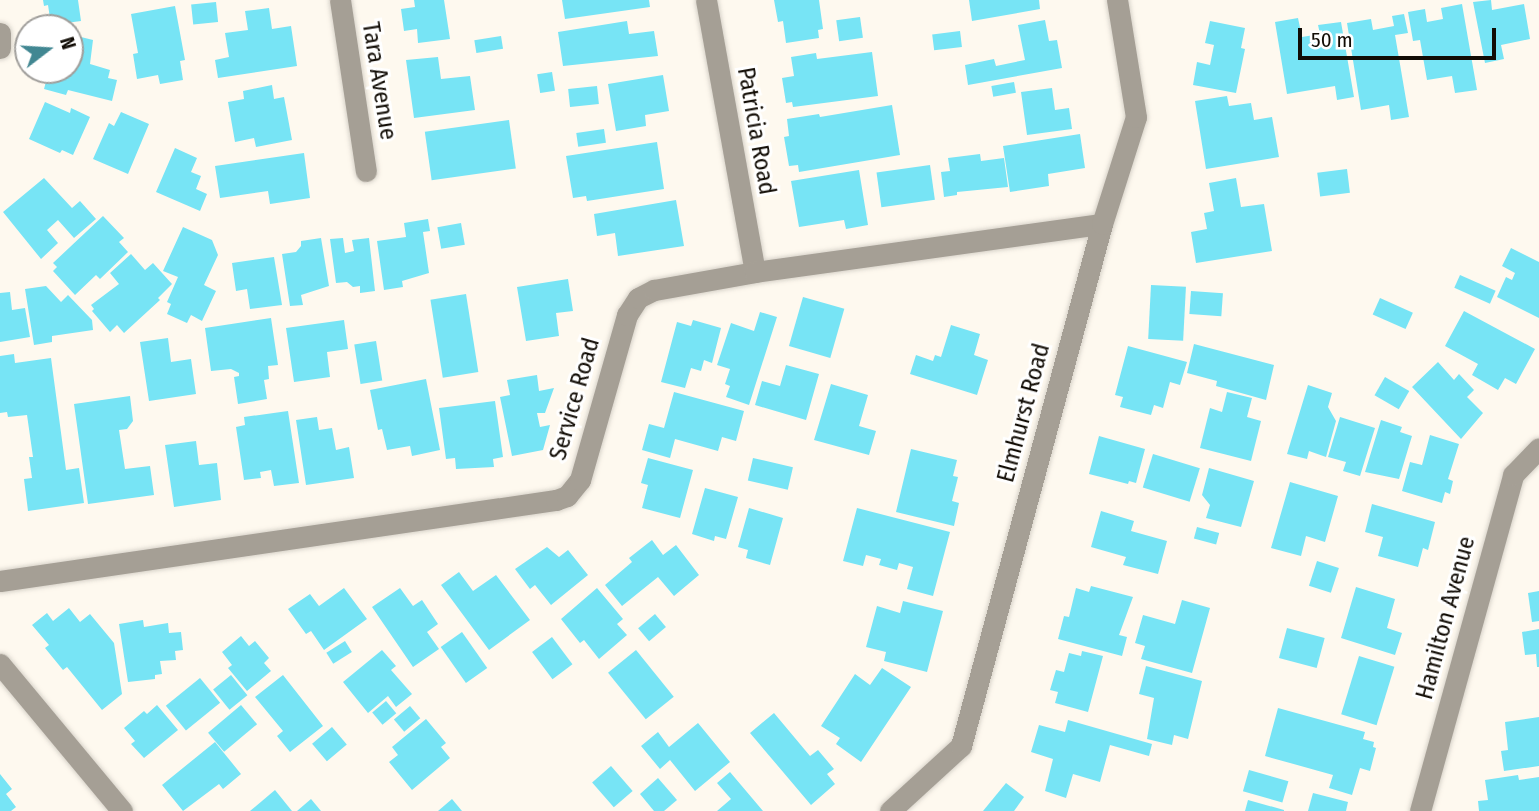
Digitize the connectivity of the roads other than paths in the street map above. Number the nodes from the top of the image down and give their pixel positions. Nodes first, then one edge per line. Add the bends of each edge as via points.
1 (340, 0) edge
2 (706, 0) edge
3 (1116, 0) edge
4 (0, 33) edge
5 (0, 48) edge
6 (366, 171) dead end
7 (1102, 224) junction
8 (755, 272) junction
9 (1539, 447) edge
10 (0, 580) edge
11 (0, 664) edge
12 (122, 811) edge
13 (890, 811) edge
14 (1420, 811) edge

1 - 6 street, Tara Avenue
2 - 8 street, Patricia Road
3 - 7 street, Elmhurst Road via 1136,117
4 - 5 street
7 - 8 street, Service Road
7 - 13 street, Elmhurst Road via 961,746
8 - 10 street, Service Road via 654,290 638,298 627,315 580,480 567,496
9 - 14 street, Hamilton Avenue via 1513,475
11 - 12 street

